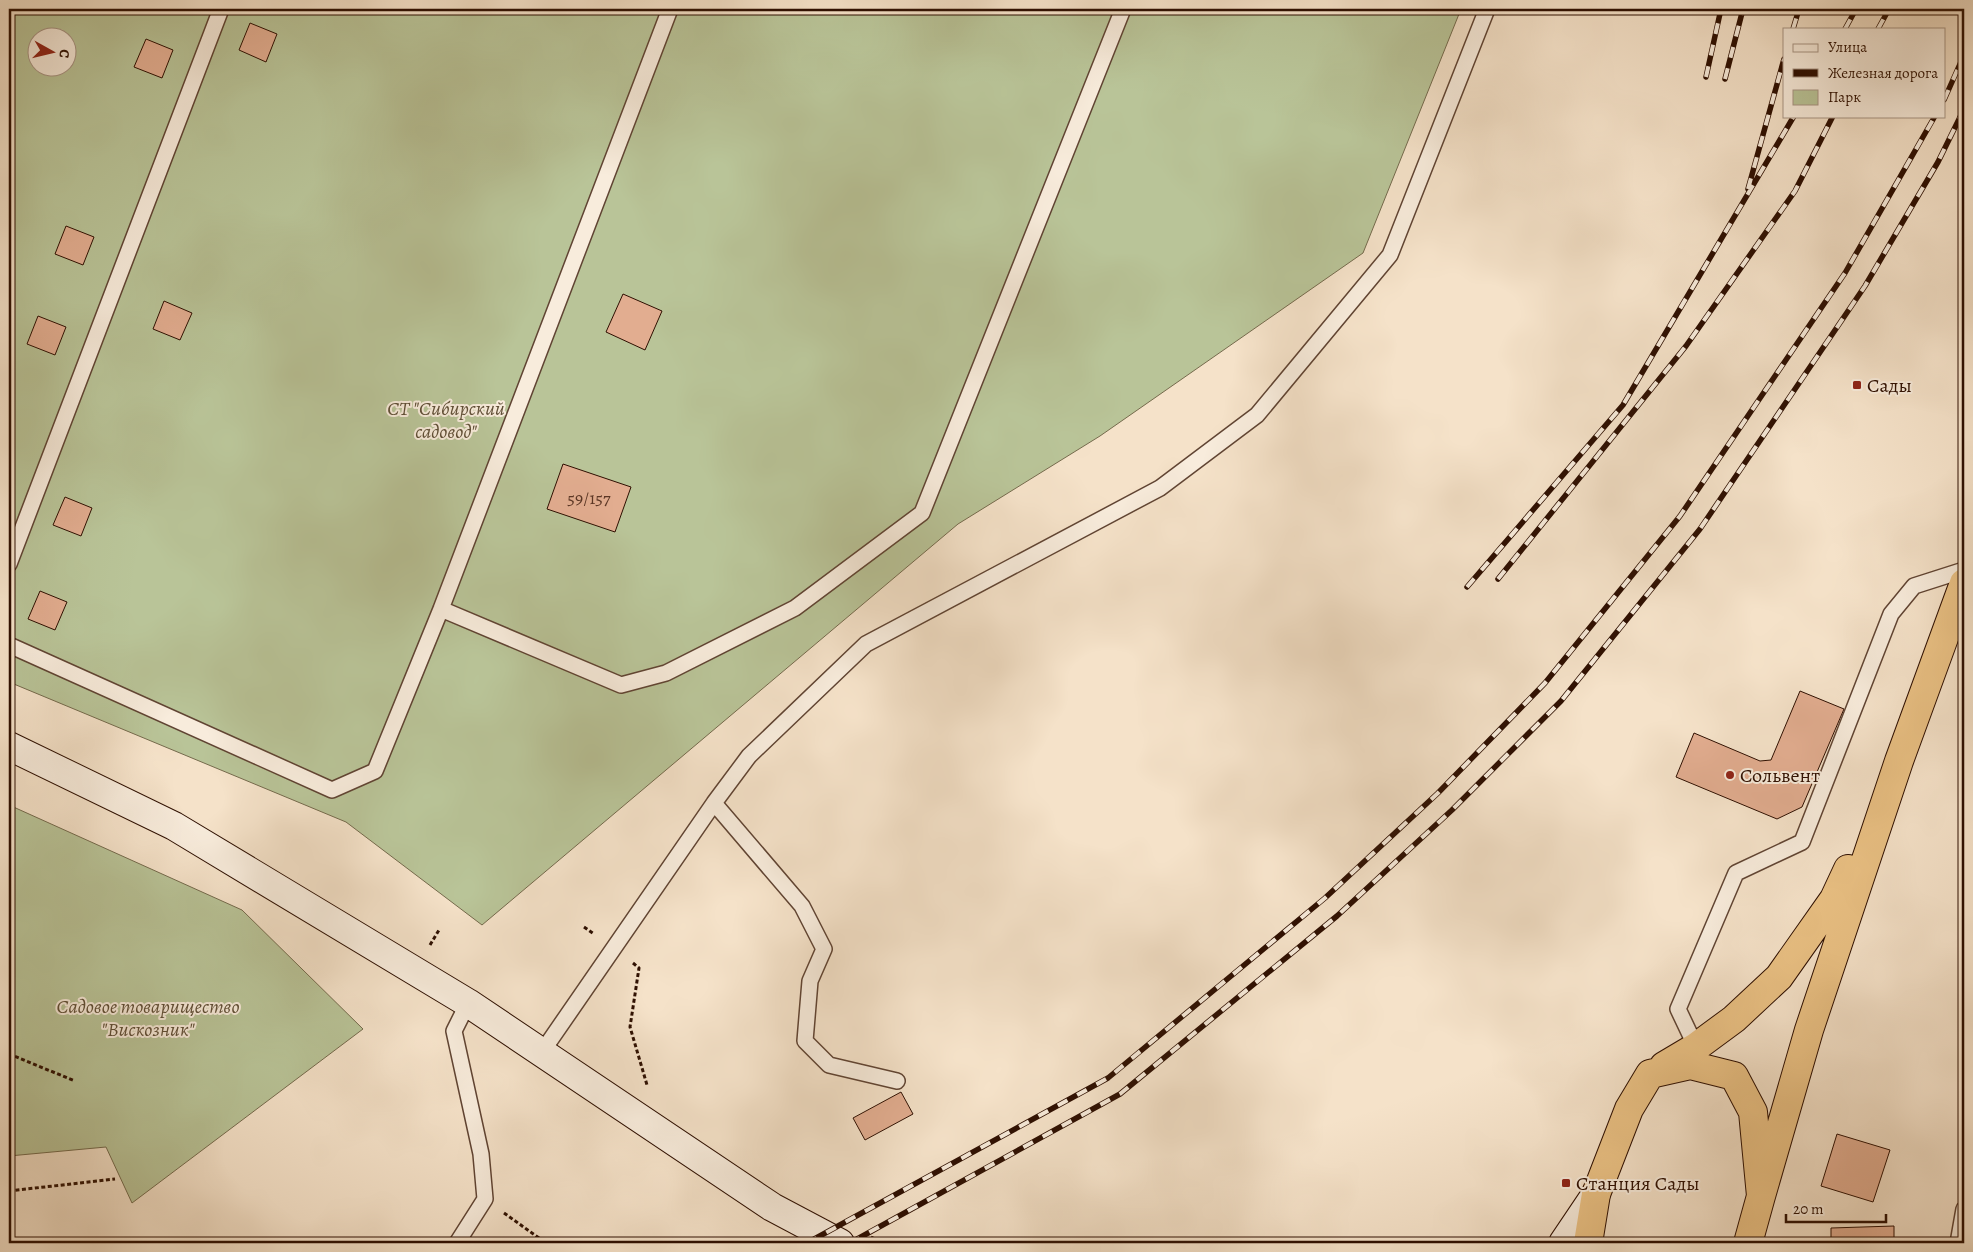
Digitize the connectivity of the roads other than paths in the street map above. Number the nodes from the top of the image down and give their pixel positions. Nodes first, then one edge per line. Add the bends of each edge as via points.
1 (221, 9) edge
2 (670, 9) edge
3 (1123, 9) edge
4 (1487, 9) edge
5 (9, 564) edge
6 (1964, 570) edge
7 (1964, 583) edge
8 (441, 609) junction
9 (9, 645) edge
10 (9, 746) edge
11 (1899, 761) junction
12 (714, 803) junction
13 (468, 1003) junction
14 (1696, 1047) junction
15 (542, 1052) junction
16 (1650, 1074) junction
17 (897, 1081) dead end
18 (1596, 1194) junction
19 (1761, 1196) junction
20 (1964, 1208) edge
21 (457, 1243) edge
22 (840, 1243) edge
23 (1563, 1243) edge
24 (1588, 1243) edge
25 (1748, 1243) edge
26 (1958, 1243) edge

1 - 5 lane
2 - 8 lane
3 - 8 lane via 922,513 795,608 666,673 621,685
4 - 12 lane via 1390,255 1257,414 1160,488 866,644 749,756
6 - 14 lane via 1914,586 1891,614 1802,842 1736,873 1678,1010
7 - 11 highway
8 - 9 lane via 375,771 332,790
10 - 13 street via 174,826
11 - 14 highway via 1834,899 1779,977
11 - 19 highway via 1809,1030
12 - 15 lane
12 - 17 lane via 802,906 824,949 810,981 805,1041 829,1065
13 - 15 street
13 - 21 lane via 454,1031 481,1154 484,1199
14 - 16 highway
15 - 22 street via 772,1208
16 - 18 highway via 1629,1109
16 - 19 highway via 1690,1065 1734,1076 1753,1112
18 - 23 street
18 - 24 highway
19 - 25 highway
20 - 26 lane

